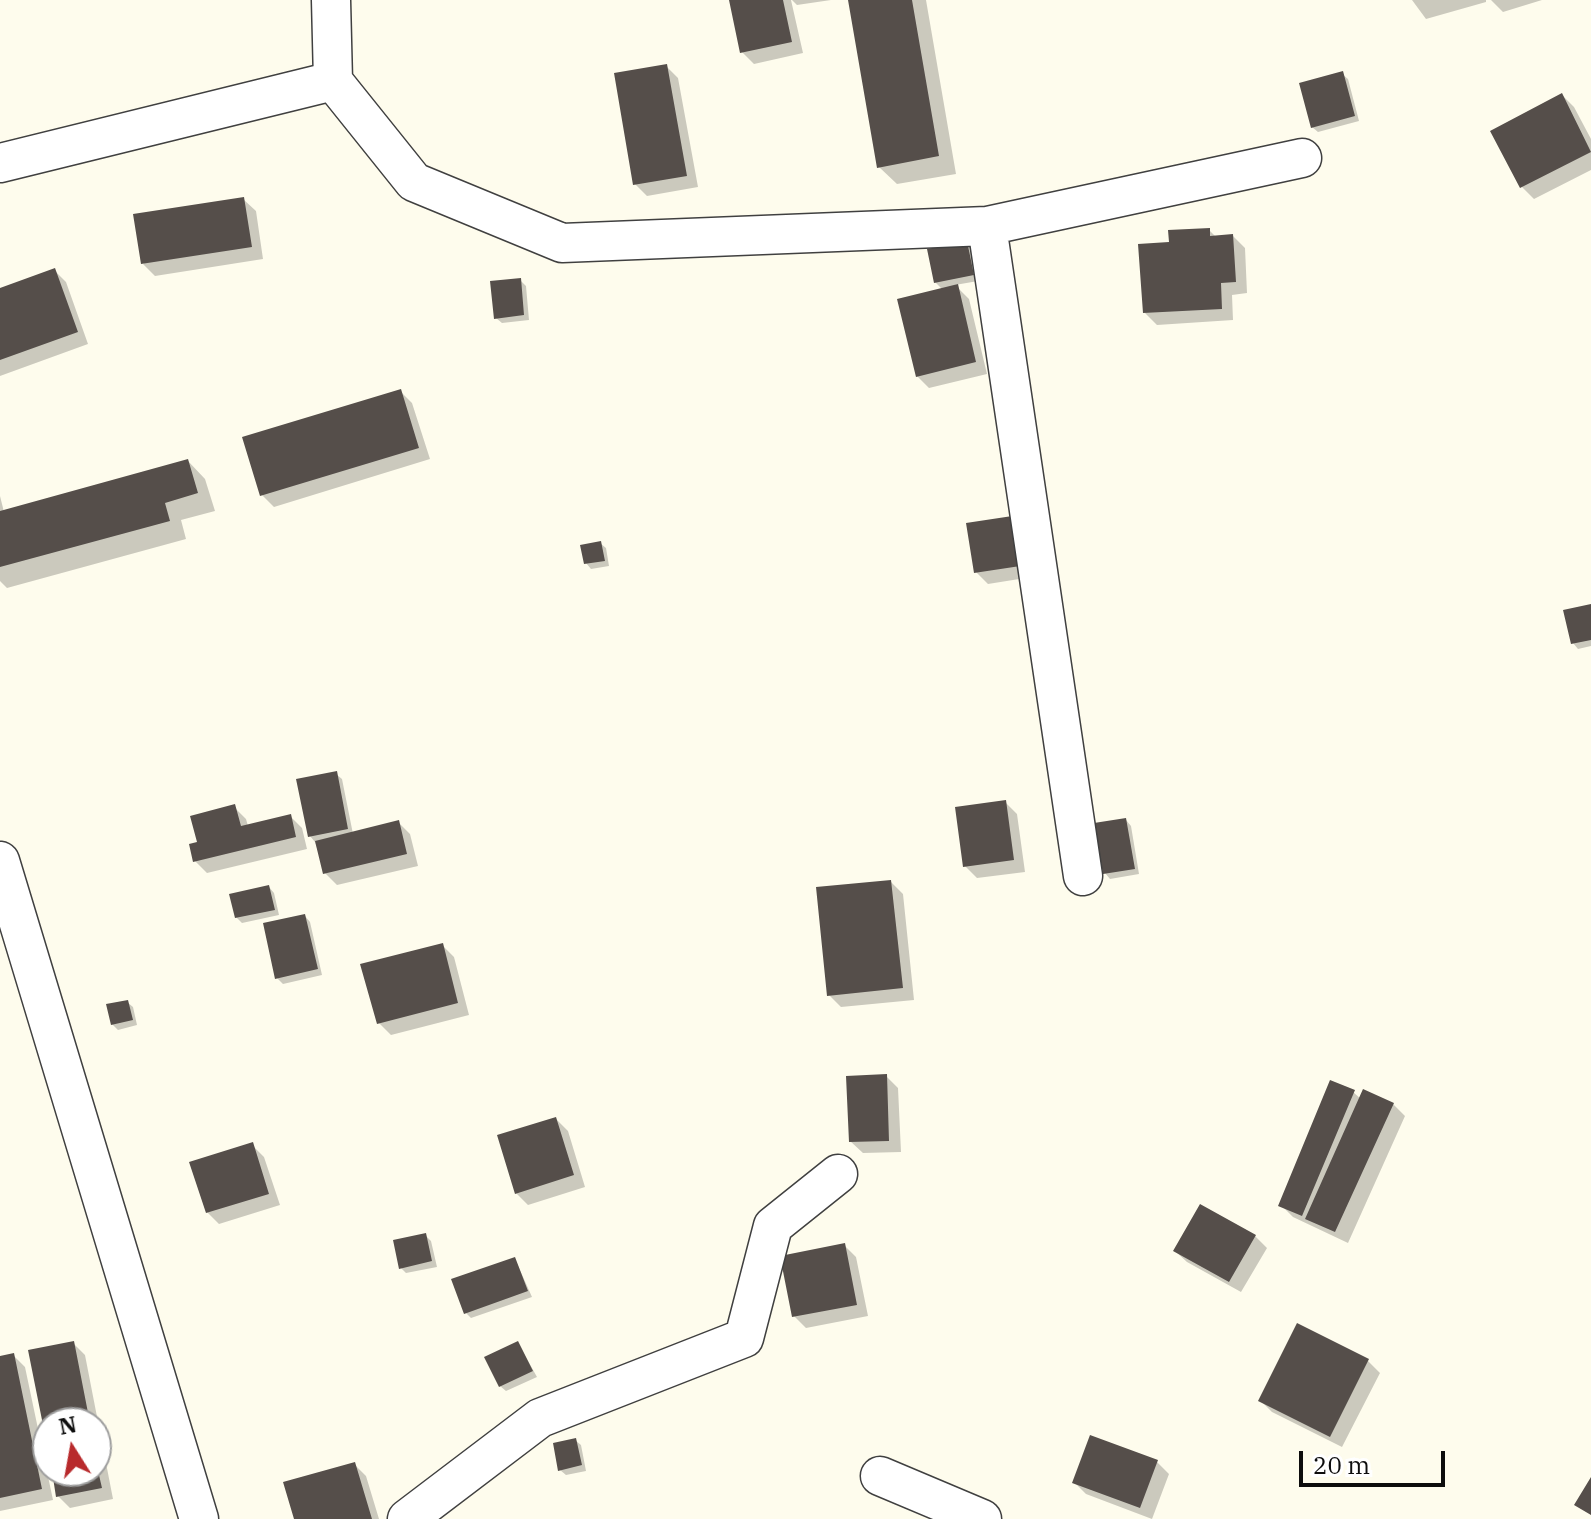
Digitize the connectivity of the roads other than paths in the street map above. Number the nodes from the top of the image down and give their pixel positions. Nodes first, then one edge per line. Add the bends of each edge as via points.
1 (331, 0) edge
2 (333, 81) junction
3 (1302, 158) dead end
4 (0, 163) edge
5 (987, 226) junction
6 (0, 861) edge
7 (1083, 876) dead end
8 (838, 1174) dead end
9 (880, 1476) dead end
10 (199, 1519) edge
11 (407, 1519) edge
12 (982, 1519) edge

1 - 2 street
2 - 4 street
2 - 5 street via 414,182 562,243
3 - 5 street
5 - 7 street
6 - 10 street
8 - 11 street via 773,1226 744,1338 540,1418
9 - 12 street

